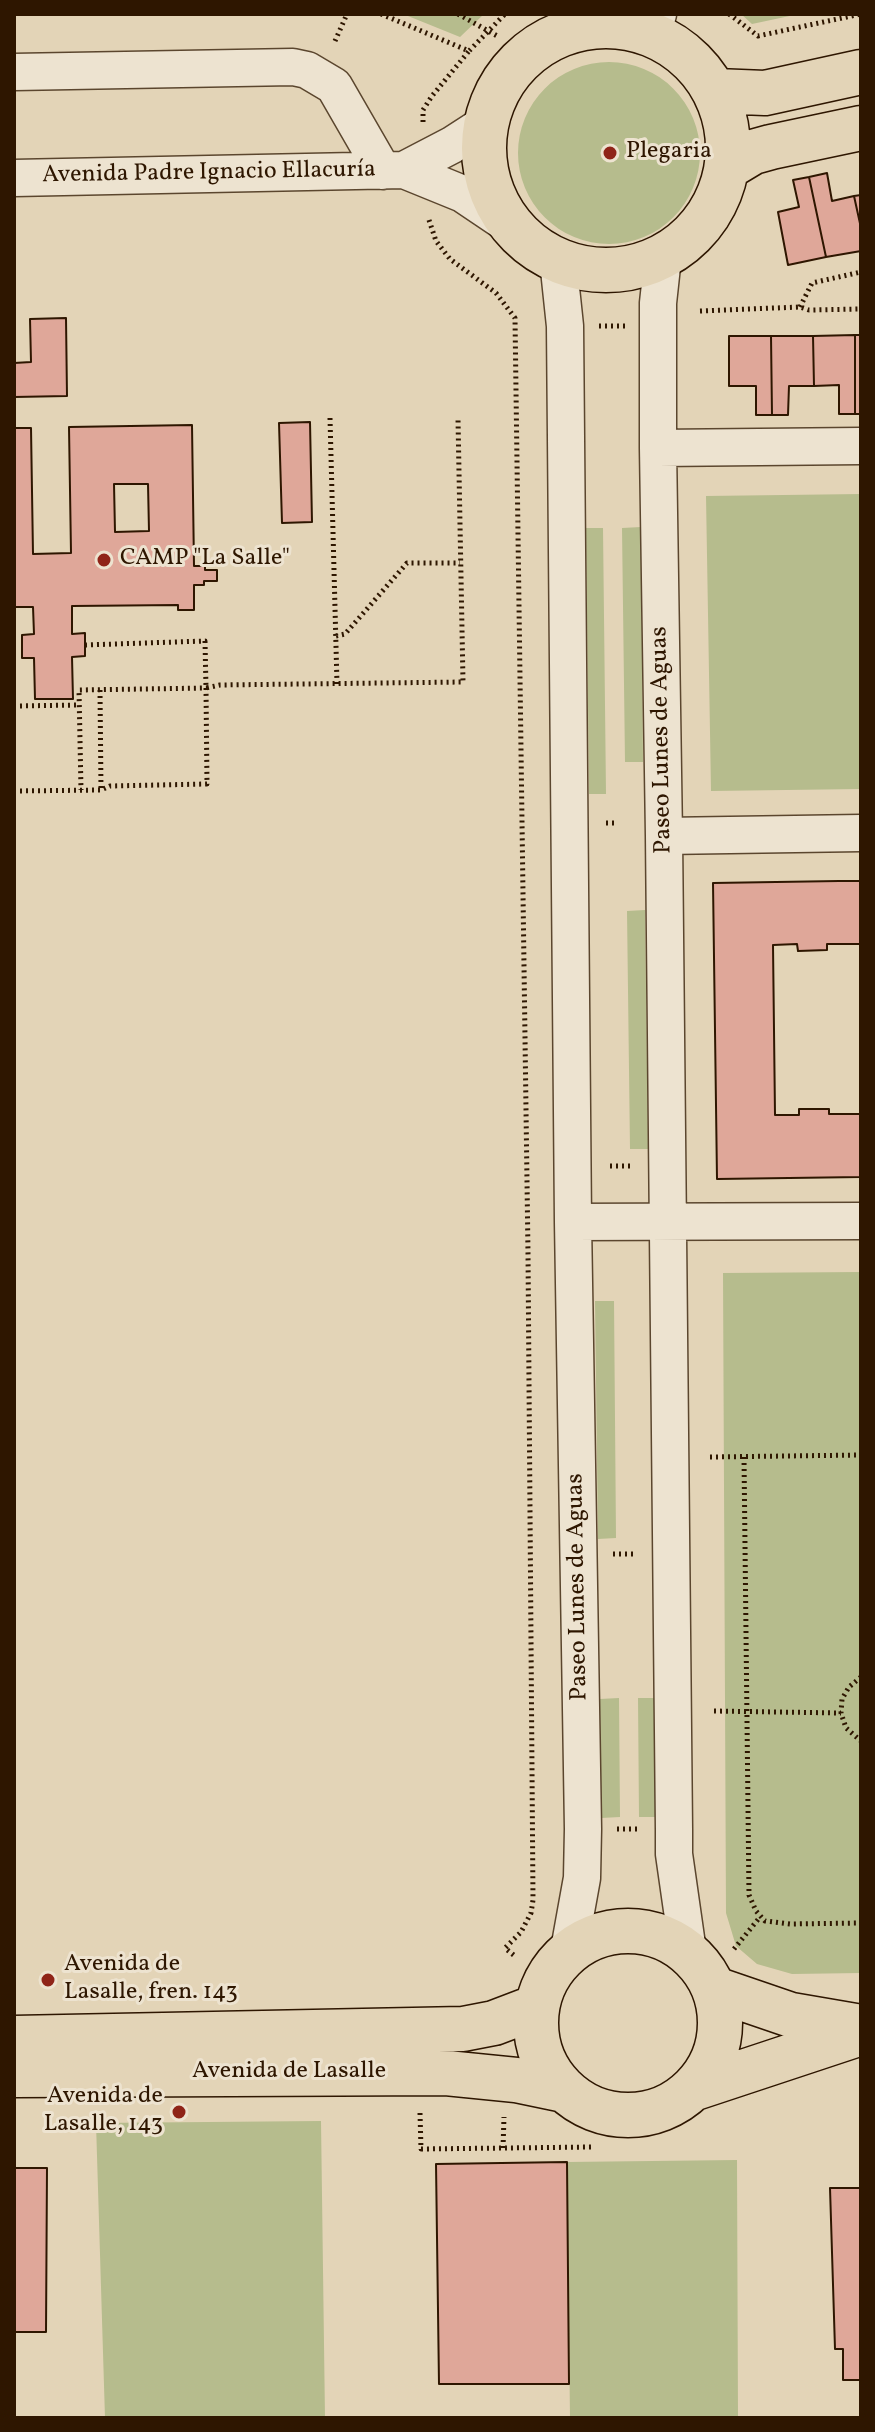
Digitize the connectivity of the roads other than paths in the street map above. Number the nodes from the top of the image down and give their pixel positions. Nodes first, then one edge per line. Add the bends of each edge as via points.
1 (655, 24) edge
2 (14, 72) edge
3 (861, 72) edge
4 (716, 91) junction
5 (486, 123) junction
6 (861, 128) edge
7 (728, 167) junction
8 (394, 170) junction
9 (14, 178) edge
10 (512, 227) junction
11 (663, 257) junction
12 (558, 260) junction
13 (861, 446) edge
14 (658, 448) junction
15 (861, 833) edge
16 (664, 836) junction
17 (861, 1221) edge
18 (573, 1222) junction
19 (667, 1223) junction
20 (569, 1950) junction
21 (688, 1952) junction
22 (715, 1989) junction
23 (536, 2007) junction
24 (861, 2027) edge
25 (861, 2033) edge
26 (14, 2038) edge
27 (14, 2075) edge
28 (695, 2088) junction
29 (564, 2090) junction

1 - 4 main road
1 - 5 main road via 579,28 536,47 503,80
2 - 8 street via 307,70 334,86
3 - 4 main road via 765,93
4 - 7 main road via 726,115
5 - 8 street, Avenida Padre Ignacio Ellacuría via 452,145
5 - 10 main road via 484,160 493,195
6 - 7 main road via 753,152
7 - 11 main road via 716,203 694,234
8 - 9 street, Avenida Padre Ignacio Ellacuría
8 - 10 street, Avenida Padre Ignacio Ellacuría via 463,194
10 - 12 main road
11 - 12 main road via 629,268 593,269
11 - 14 street, Paseo Lunes de Aguas
12 - 18 street, Paseo Lunes de Aguas via 565,326
13 - 14 street
14 - 16 street, Paseo Lunes de Aguas
15 - 16 street
16 - 19 street, Paseo Lunes de Aguas
17 - 19 street
18 - 19 street
18 - 20 street, Paseo Lunes de Aguas via 583,1829 582,1878
19 - 21 street, Paseo Lunes de Aguas via 674,1854
20 - 21 main road via 607,1932 650,1932
20 - 23 main road via 548,1976
21 - 22 main road via 705,1968
22 - 24 main road via 791,2015
22 - 28 main road via 721,2024 714,2059
23 - 26 main road, Avenida de Lasalle via 463,2029
23 - 29 main road via 539,2051
25 - 28 main road
27 - 29 main road, Avenida de Lasalle via 446,2073
28 - 29 main road via 671,2106 644,2115 615,2115 587,2106

